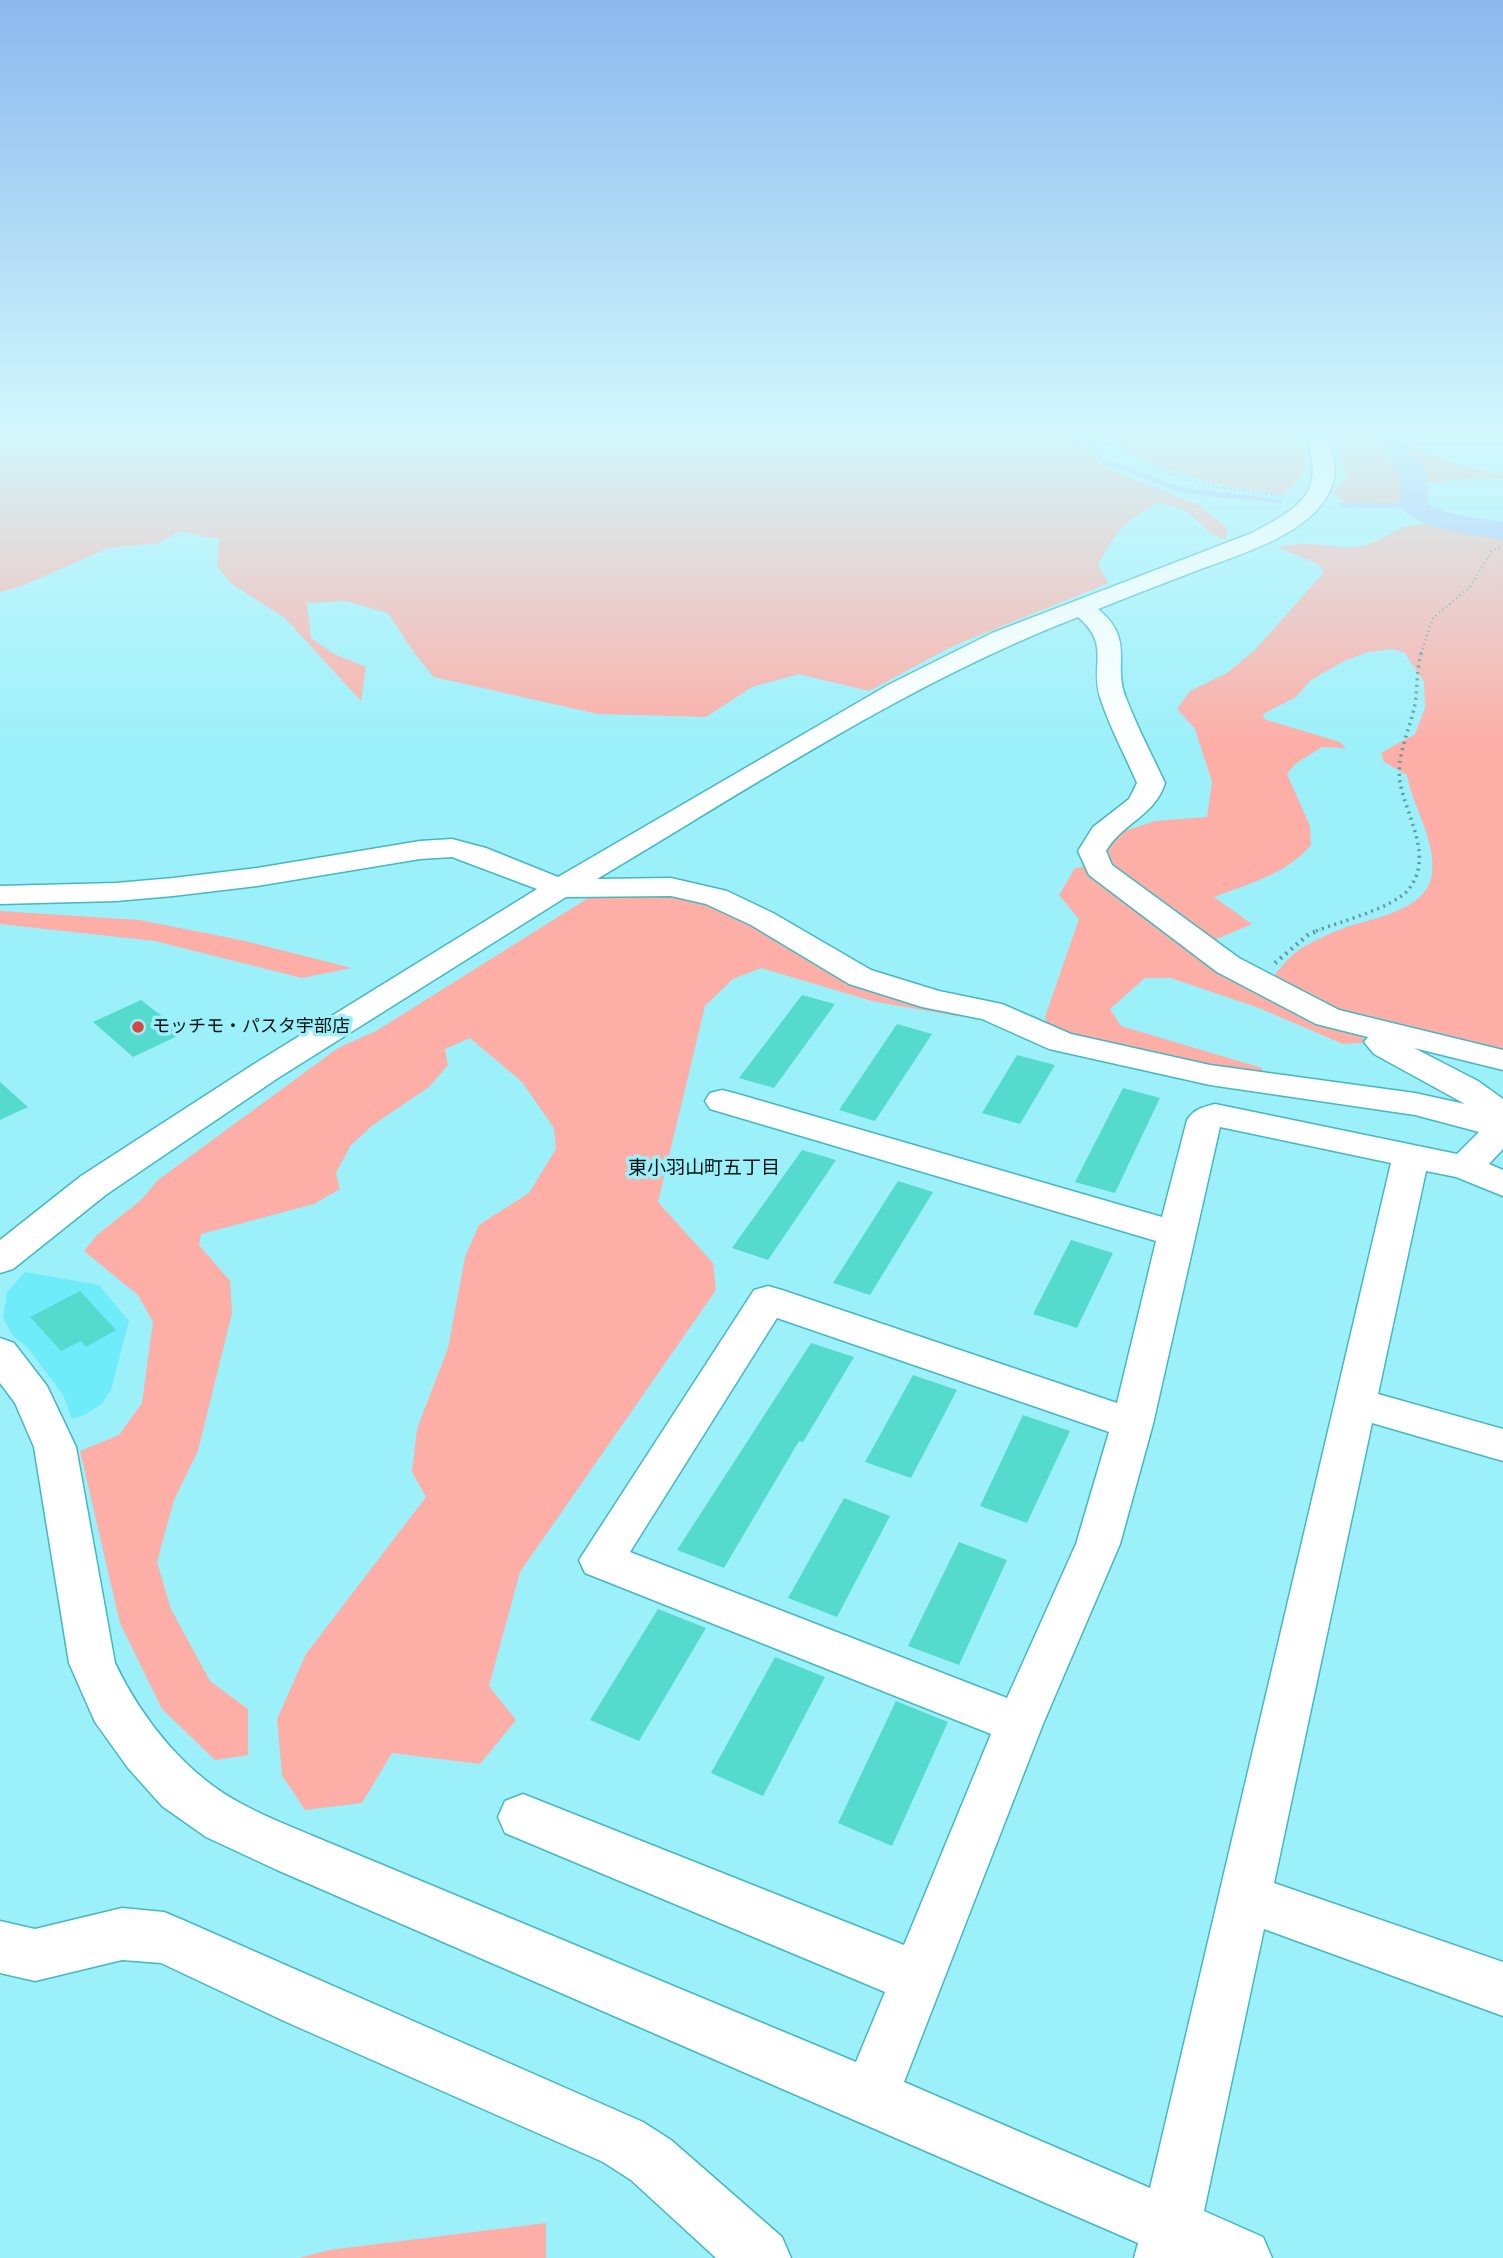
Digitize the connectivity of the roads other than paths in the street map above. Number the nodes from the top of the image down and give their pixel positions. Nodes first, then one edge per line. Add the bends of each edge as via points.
1 (1268, 534) edge
2 (1081, 607) junction
3 (560, 888) junction
4 (0, 895) edge
5 (1370, 1029) junction
6 (1503, 1060) edge
7 (722, 1101) dead end
8 (1503, 1115) edge
9 (1503, 1128) edge
10 (1411, 1156) junction
11 (1465, 1167) junction
12 (1503, 1184) edge
13 (1175, 1234) junction
14 (0, 1260) edge
15 (0, 1353) edge
16 (1355, 1403) junction
17 (1132, 1424) junction
18 (1503, 1445) edge
19 (1019, 1724) junction
20 (523, 1816) dead end
21 (1244, 1896) junction
22 (0, 1947) edge
23 (918, 1976) junction
24 (1503, 1989) edge
25 (870, 2096) junction
26 (1168, 2243) edge
27 (761, 2258) edge
28 (1242, 2258) edge

1 - 2 street
2 - 3 street via 1001,638 897,690
2 - 5 street via 1101,624 1109,642 1112,695 1151,783 1149,796 1103,833 1093,851 1099,869 1198,944 1256,981 1328,1017
3 - 4 street via 452,848 173,887
3 - 9 street via 671,887 716,897 860,977 933,1000 991,1011 1062,1042 1210,1075 1415,1104
3 - 14 street via 156,1142
5 - 6 street
5 - 8 street via 1385,1046 1466,1089
7 - 13 street
9 - 11 street
10 - 11 street
10 - 13 street via 1216,1115 1204,1120
10 - 16 street
11 - 12 street
13 - 17 street
15 - 25 street via 33,1397 55,1447 92,1662 112,1707 145,1753 180,1790 224,1821
16 - 18 street
16 - 21 street
17 - 19 street via 1098,1544
17 - 19 street via 768,1300 601,1560
19 - 23 street
20 - 23 street
21 - 24 street
21 - 26 street
22 - 27 street via 35,1955 122,1934 164,1938 624,2142
23 - 25 street
25 - 26 street
26 - 28 street

